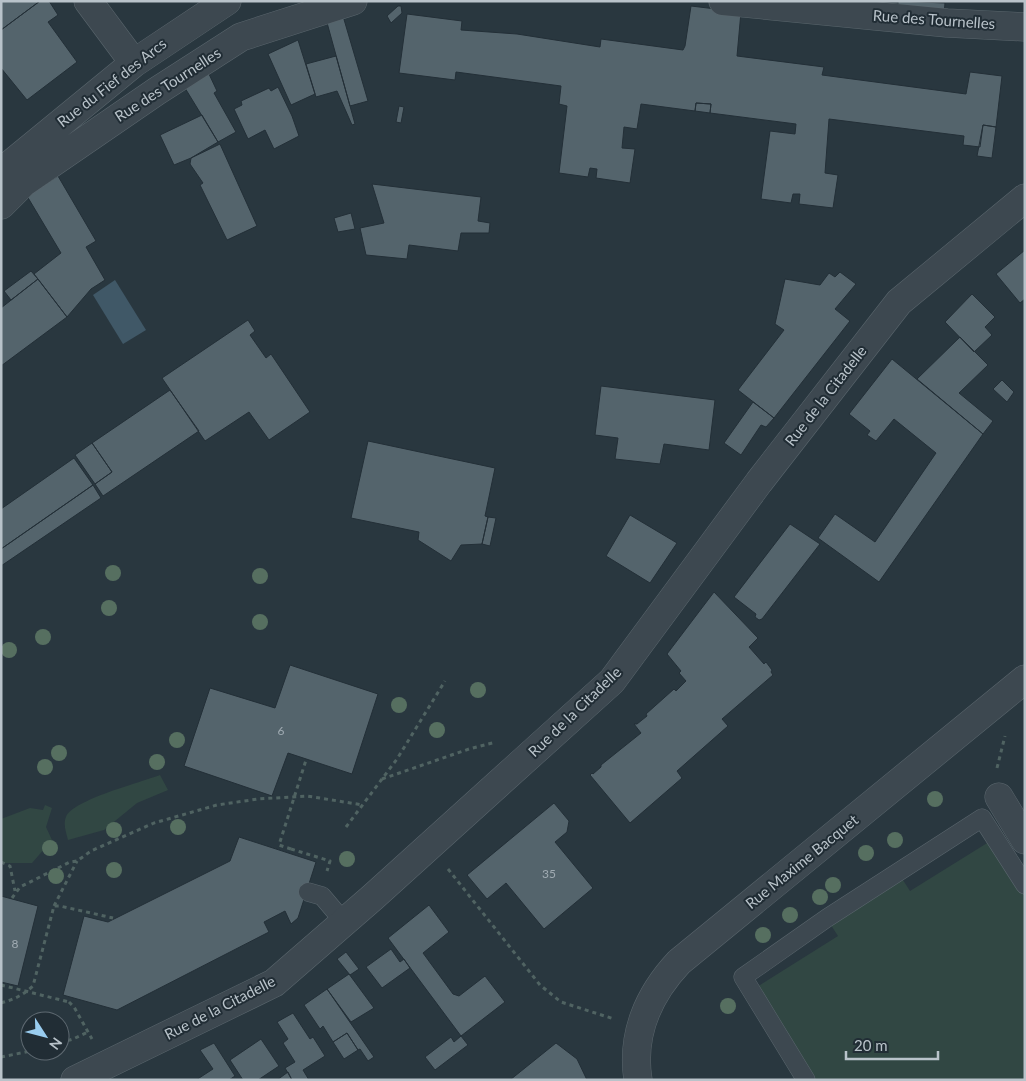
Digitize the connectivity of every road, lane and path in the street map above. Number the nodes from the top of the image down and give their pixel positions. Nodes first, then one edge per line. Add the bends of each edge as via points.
1 (88, 1) edge
2 (226, 1) edge
3 (353, 1) edge
4 (723, 1) edge
5 (1025, 27) edge
6 (134, 63) junction
7 (1, 172) edge
8 (1025, 198) edge
9 (1, 205) edge
10 (1025, 679) edge
11 (445, 682) dead end
12 (1007, 727) dead end
13 (496, 742) dead end
14 (306, 760) dead end
15 (999, 762) dead end
16 (382, 779) junction
17 (999, 797) dead end
18 (363, 805) junction
19 (346, 828) dead end
20 (1025, 840) edge
21 (77, 861) junction
22 (330, 861) dead end
23 (1, 862) edge
24 (452, 874) dead end
25 (1025, 885) edge
26 (16, 891) junction
27 (308, 892) dead end
28 (12, 898) dead end
29 (54, 906) junction
30 (113, 918) dead end
31 (344, 922) junction
32 (1, 985) edge
33 (1, 1003) edge
34 (601, 1015) dead end
35 (70, 1041) edge
36 (20, 1053) edge
37 (1, 1057) edge
38 (74, 1080) edge
39 (638, 1080) edge
40 (806, 1080) edge

1 - 6 street
2 - 6 street, Rue du Fief des Arcs
3 - 9 street, Rue des Tournelles via 241,37 23,183
4 - 5 street, Rue des Tournelles via 947,23
6 - 7 street, Rue du Fief des Arcs
8 - 31 street, Rue de la Citadelle via 899,302 759,482 612,681
10 - 39 street, Rue Maxime Bacquet via 679,962 665,977 646,1012 637,1044
11 - 16 path
12 - 15 path
13 - 16 path
14 - 22 path, bridge via 279,845
16 - 18 path
17 - 20 street
18 - 19 path
18 - 21 path via 308,796 217,805 154,823 91,851
21 - 26 path via 62,865
21 - 29 path
23 - 26 path via 10,866
24 - 34 path via 540,985 561,1002
25 - 40 lane via 982,818 827,918 743,977
26 - 28 path
27 - 31 lane via 322,896
29 - 30 path
29 - 33 path via 33,986 17,998
31 - 38 street, Rue de la Citadelle via 274,983
32 - 35 path, bridge via 68,1002 88,1033
36 - 37 path

